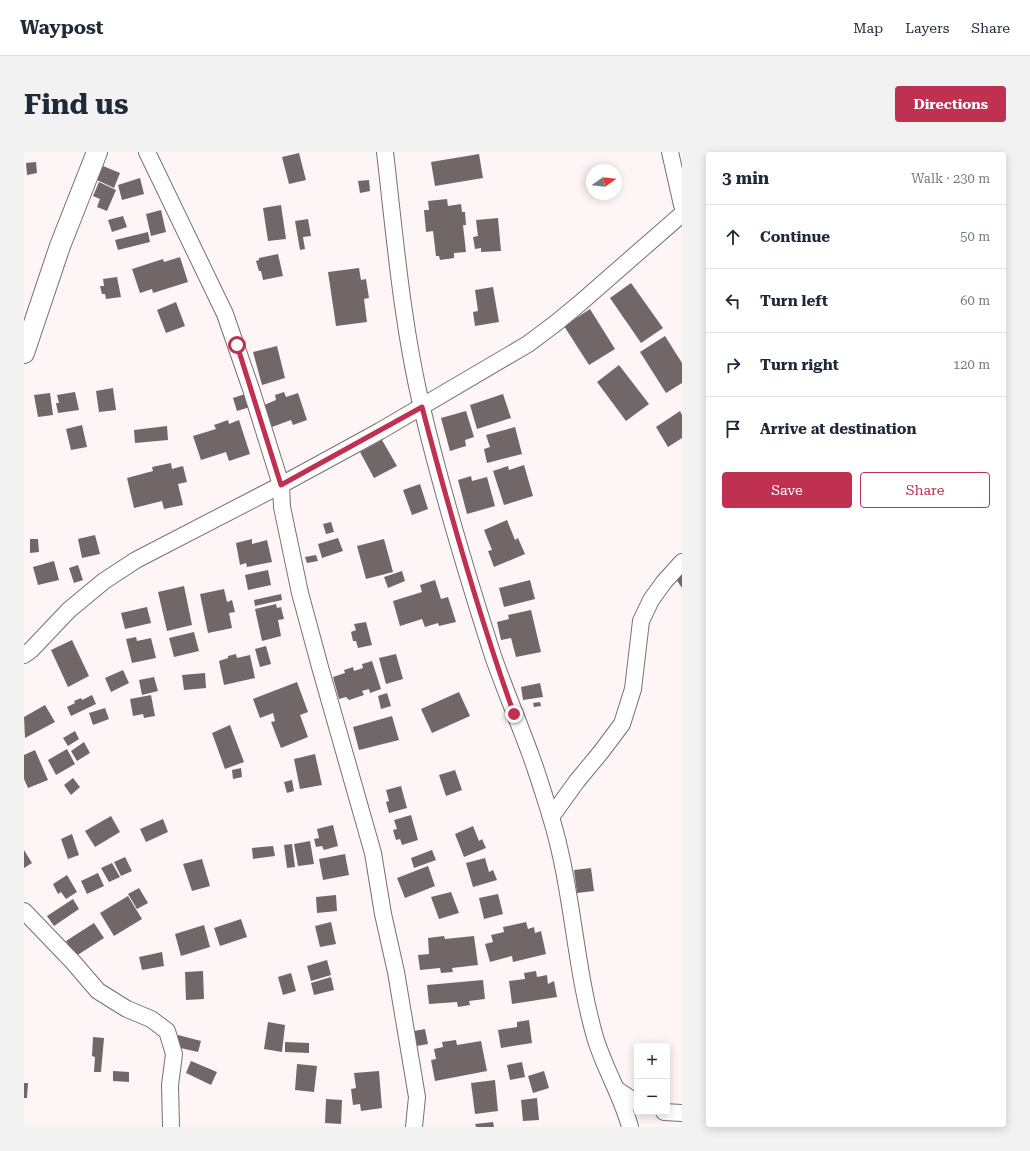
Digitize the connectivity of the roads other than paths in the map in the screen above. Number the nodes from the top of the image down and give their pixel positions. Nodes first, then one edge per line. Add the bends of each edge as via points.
1 (97, 152) edge
2 (147, 152) edge
3 (385, 152) edge
4 (670, 152) edge
5 (682, 205) edge
6 (682, 214) edge
7 (24, 353) edge
8 (422, 407) junction
9 (281, 485) junction
10 (682, 562) edge
11 (24, 655) edge
12 (551, 817) junction
13 (24, 912) edge
14 (616, 1089) junction
15 (634, 1101) edge
16 (670, 1112) edge
17 (682, 1113) edge
18 (171, 1127) edge
19 (414, 1127) edge
20 (630, 1127) edge

1 - 7 street via 60,246
2 - 9 street via 224,314
3 - 8 street via 400,283
4 - 5 street
6 - 8 street via 556,323 528,344
8 - 9 street
8 - 12 street via 453,525 494,657 532,757
9 - 11 street via 136,560 104,581 69,610
9 - 19 street via 282,507 300,593 373,852 417,1097
10 - 12 street via 651,600 641,621 634,689 622,724
12 - 14 street via 571,906 581,978 595,1039
13 - 18 street via 98,991 127,1009 151,1019 167,1031 174,1054 170,1085
14 - 15 street
14 - 20 street
16 - 17 street

